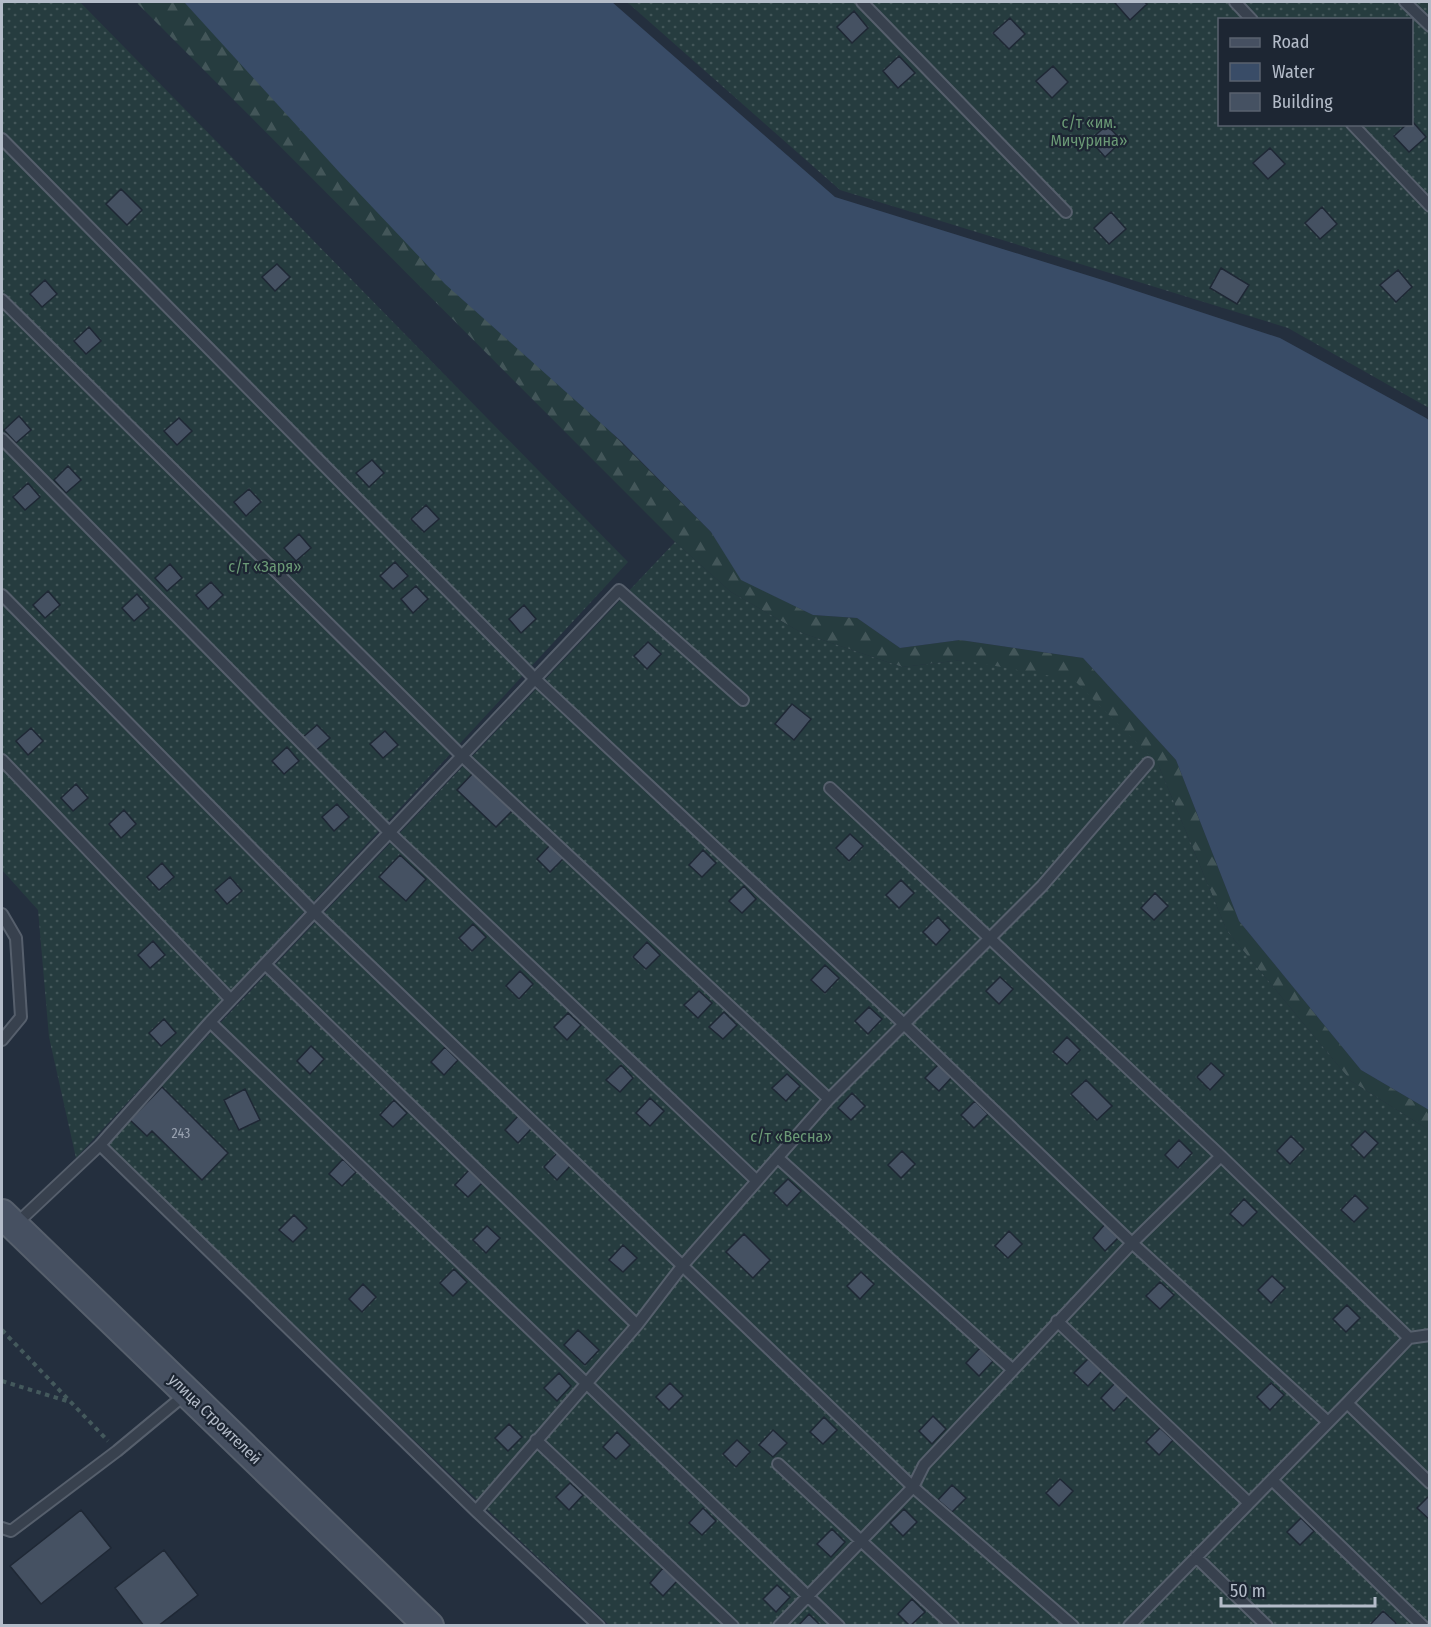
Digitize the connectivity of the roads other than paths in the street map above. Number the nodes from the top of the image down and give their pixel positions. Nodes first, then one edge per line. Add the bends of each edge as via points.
1 (862, 2) edge
2 (1235, 2) edge
3 (1405, 2) edge
4 (1250, 18) edge
5 (1430, 26) edge
6 (1354, 126) edge
7 (2, 139) edge
8 (1430, 206) edge
9 (1066, 212) dead end
10 (2, 300) edge
11 (2, 439) edge
12 (2, 595) edge
13 (535, 679) junction
14 (743, 700) dead end
15 (462, 756) junction
16 (2, 760) edge
17 (1148, 763) dead end
18 (830, 789) dead end
19 (389, 832) junction
20 (314, 912) junction
21 (2, 915) edge
22 (991, 938) junction
23 (265, 964) junction
24 (231, 1000) junction
25 (210, 1022) junction
26 (905, 1025) junction
27 (2, 1040) edge
28 (829, 1099) junction
29 (100, 1145) junction
30 (1221, 1156) junction
31 (778, 1158) junction
32 (757, 1181) junction
33 (8, 1219) edge
34 (1132, 1243) junction
35 (683, 1265) junction
36 (1057, 1322) junction
37 (637, 1325) junction
38 (1430, 1335) edge
39 (1408, 1338) junction
40 (1013, 1370) junction
41 (586, 1383) junction
42 (188, 1393) junction
43 (1347, 1403) junction
44 (1328, 1422) junction
45 (536, 1440) junction
46 (778, 1464) dead end
47 (1272, 1480) junction
48 (1430, 1483) edge
49 (913, 1487) junction
50 (1249, 1503) junction
51 (476, 1510) junction
52 (2, 1528) edge
53 (862, 1540) junction
54 (1196, 1557) junction
55 (807, 1596) junction
56 (429, 1626) edge
57 (599, 1626) edge
58 (733, 1626) edge
59 (779, 1626) edge
60 (839, 1626) edge
61 (953, 1626) edge
62 (1073, 1626) edge
63 (1129, 1626) edge
64 (1267, 1626) edge
65 (1423, 1626) edge

1 - 9 lane
2 - 4 lane
3 - 5 lane
6 - 8 lane
7 - 13 lane
10 - 15 lane
11 - 19 lane
12 - 20 lane
13 - 14 lane via 619,590
13 - 15 lane
13 - 26 lane
15 - 19 lane
15 - 28 lane
16 - 24 lane
17 - 22 lane via 1042,886
18 - 22 lane
19 - 20 lane
19 - 32 lane
20 - 23 lane
20 - 35 lane
21 - 27 lane via 16,938 21,1017
22 - 26 lane
22 - 30 lane
23 - 24 lane
23 - 37 lane
24 - 25 lane
25 - 29 lane
25 - 41 lane
26 - 28 lane
26 - 34 lane
28 - 31 lane
29 - 33 lane
29 - 51 lane
30 - 34 lane
30 - 39 lane
31 - 32 lane
31 - 40 lane
32 - 35 lane
33 - 42 main road, улица Строителей
34 - 36 lane
34 - 44 lane
35 - 37 lane
35 - 49 lane
36 - 40 lane
36 - 50 lane
37 - 41 lane
38 - 39 lane
39 - 43 lane
40 - 49 lane via 924,1465
41 - 45 lane
41 - 55 lane
42 - 52 lane via 11,1531
42 - 56 main road, улица Строителей
43 - 44 lane
43 - 48 lane
44 - 47 lane
45 - 51 lane
45 - 58 lane
46 - 53 lane
47 - 50 lane
47 - 65 lane
49 - 53 lane
49 - 62 lane
50 - 54 lane
51 - 57 lane
53 - 55 lane
53 - 61 lane
54 - 63 lane
54 - 64 lane
55 - 59 lane
55 - 60 lane

